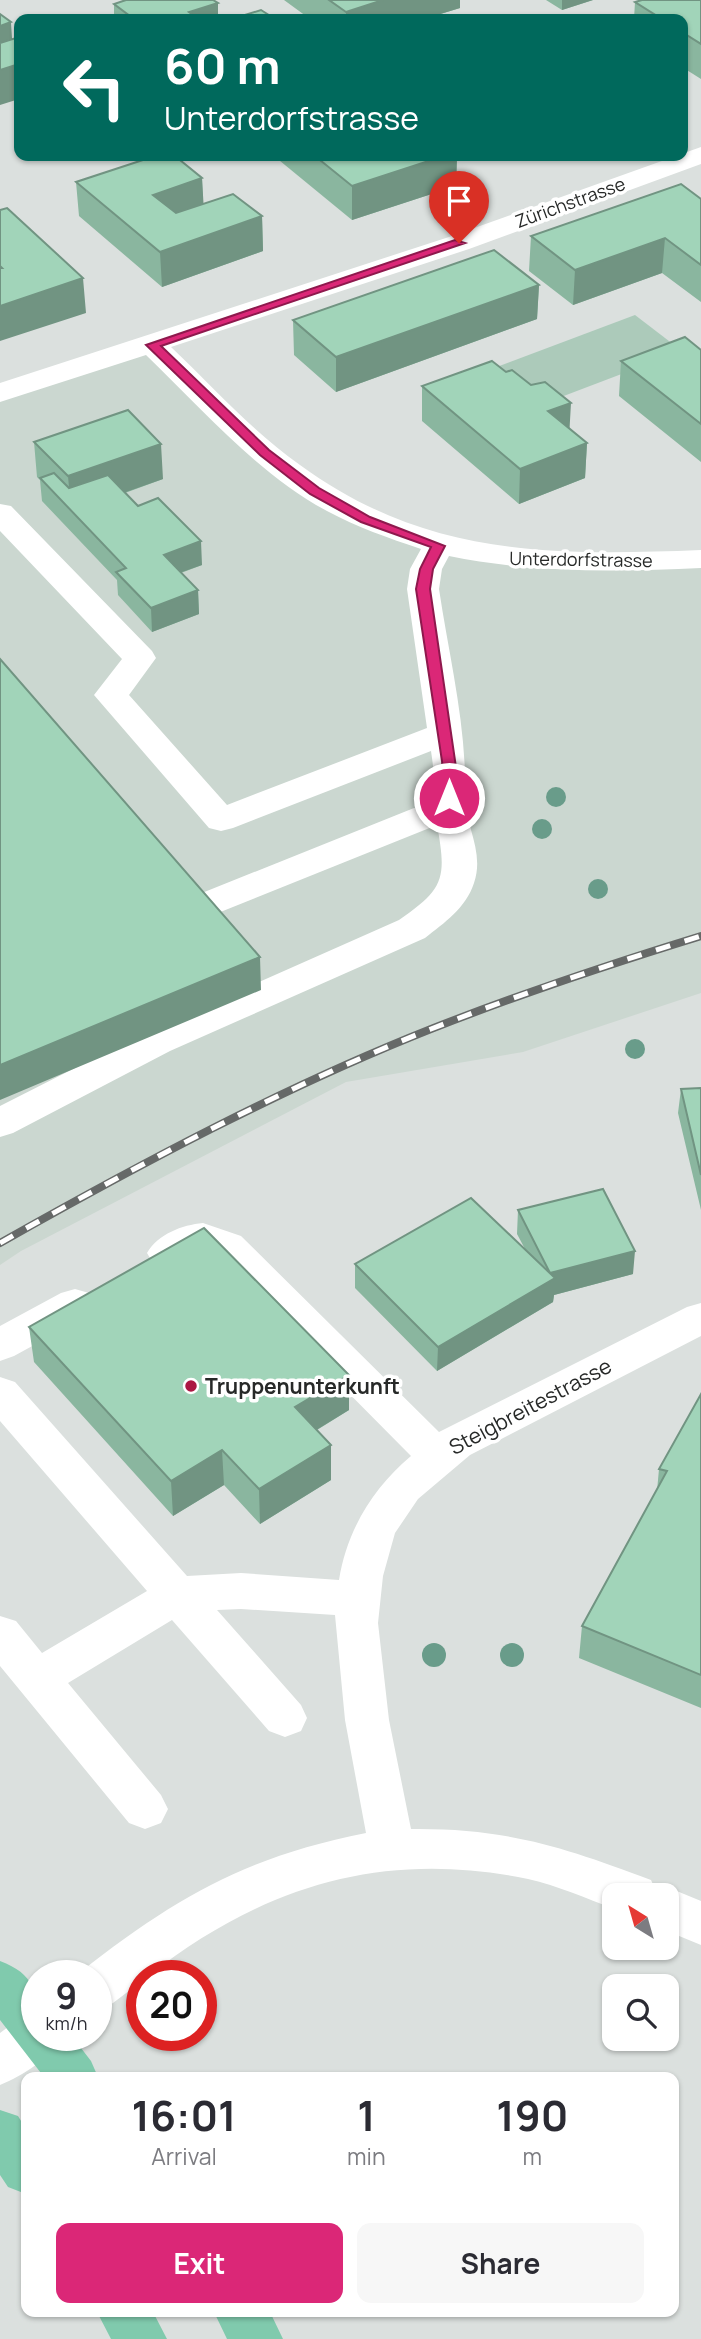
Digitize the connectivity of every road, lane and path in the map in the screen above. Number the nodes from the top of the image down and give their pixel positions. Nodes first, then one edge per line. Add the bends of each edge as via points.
1 (684, 161) edge
2 (152, 345) junction
3 (0, 393) edge
4 (0, 513) edge
5 (438, 546) junction
6 (701, 559) edge
7 (444, 734) junction
8 (449, 798) junction
9 (195, 909) edge
10 (0, 1124) edge
11 (701, 1318) edge
12 (0, 1345) edge
13 (0, 1393) edge
14 (438, 1455) junction
15 (177, 1595) junction
16 (357, 1599) junction
17 (0, 1634) edge
18 (37, 1679) junction
19 (285, 1718) dead end
20 (145, 1809) dead end
21 (392, 1850) junction
22 (602, 1883) edge
23 (679, 1914) edge
24 (701, 1924) edge
25 (112, 1976) edge
26 (0, 1983) edge
27 (21, 2011) edge
28 (21, 2046) edge
29 (53, 2051) edge
30 (0, 2062) edge
31 (70, 2072) edge
32 (0, 2133) edge
33 (21, 2163) edge
34 (126, 2317) edge
35 (243, 2317) edge
36 (141, 2339) edge
37 (257, 2339) edge

1 - 2 street, Zürichstrasse via 459,243
2 - 3 street, Zürichstrasse
2 - 5 street, Unterdorfstrasse via 264,452 315,491 374,524
4 - 7 street via 140,658 111,695 221,820
5 - 6 street, Unterdorfstrasse via 580,573
5 - 7 street via 426,569 423,589
7 - 8 street
8 - 9 street via 421,819
8 - 10 street via 461,871 457,887 437,912 412,929 112,1064
11 - 14 street, Steigbreitestrasse via 477,1429
12 - 14 street via 193,1238 205,1236 227,1246
13 - 15 street
14 - 16 street, Steigbreitestrasse via 403,1487 375,1528
15 - 16 street via 241,1591
15 - 18 street
15 - 19 street
16 - 21 street, Steigbreitestrasse via 367,1720
17 - 18 street
18 - 20 street
21 - 22 street via 464,1850 517,1857
21 - 25 street via 319,1862 251,1886 212,1905
23 - 24 street
26 - 27 main road
28 - 30 street
29 - 31 main road
32 - 33 main road
34 - 36 main road
35 - 37 main road

